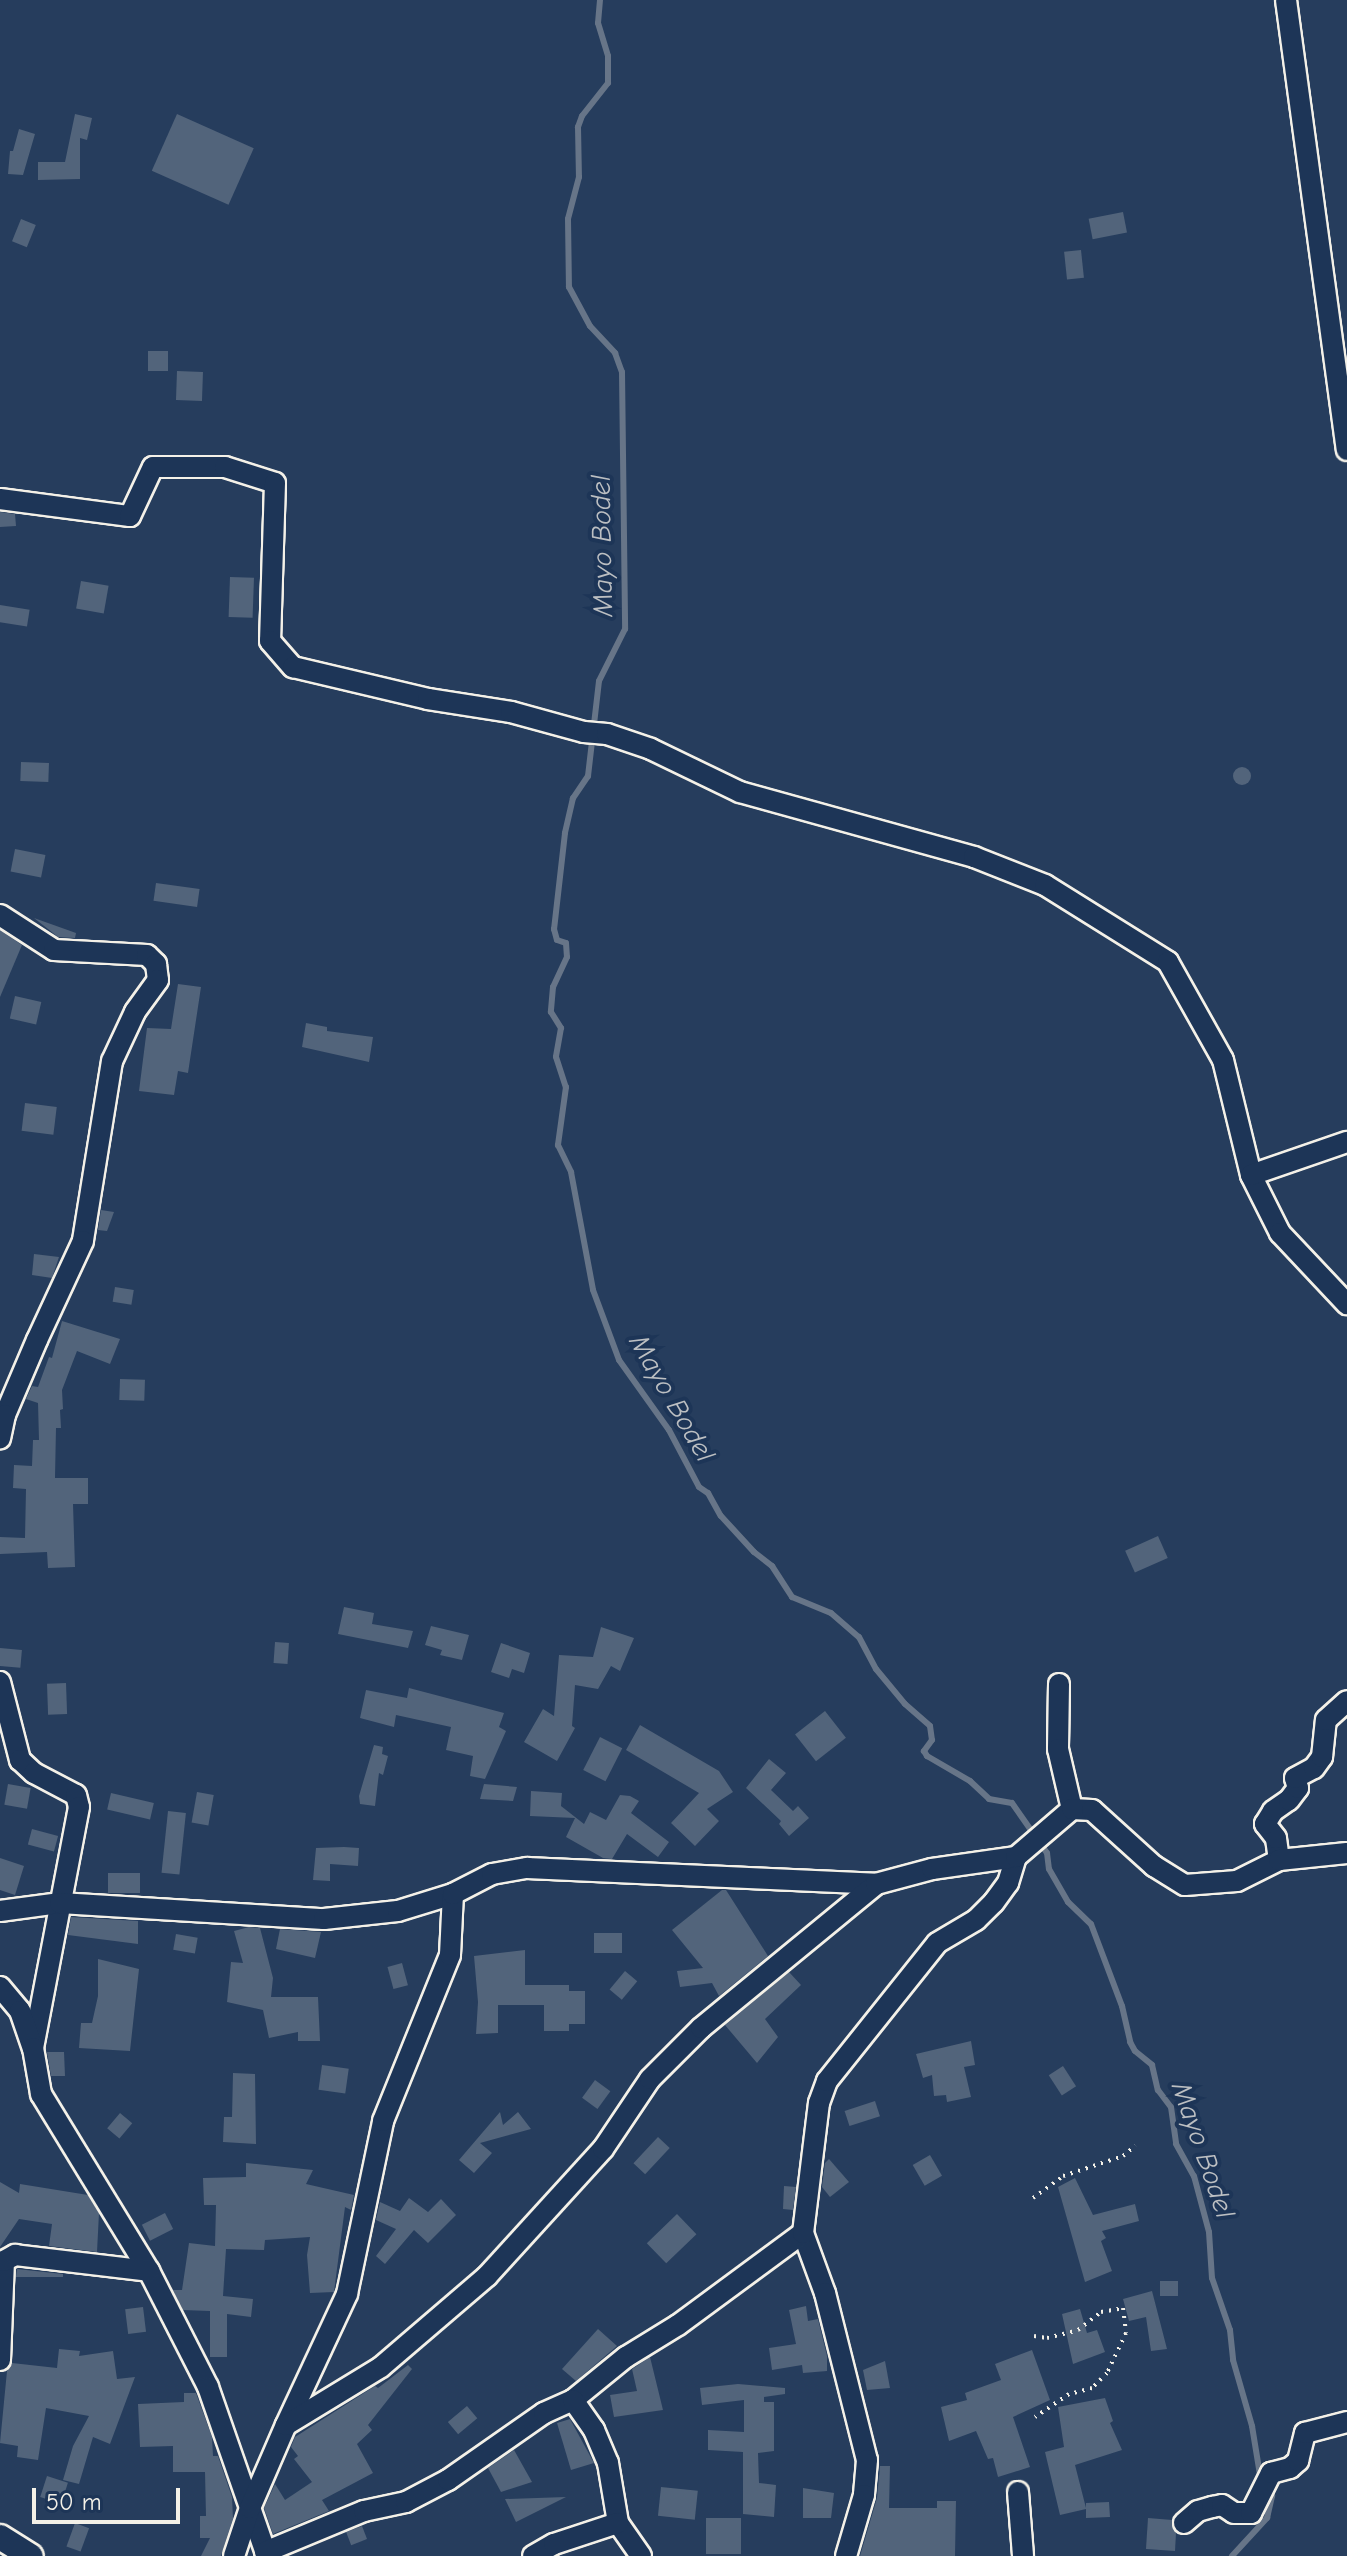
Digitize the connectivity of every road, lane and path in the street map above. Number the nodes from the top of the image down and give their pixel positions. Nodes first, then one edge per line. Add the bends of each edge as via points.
1 (1286, 0) edge
2 (1347, 450) edge
3 (0, 499) edge
4 (0, 915) edge
5 (1347, 1142) edge
6 (1251, 1175) junction
7 (1346, 1302) edge
8 (0, 1438) edge
9 (0, 1682) edge
10 (1059, 1684) dead end
11 (1347, 1701) edge
12 (1072, 1809) junction
13 (1347, 1853) edge
14 (1016, 1857) junction
15 (1279, 1860) junction
16 (876, 1884) junction
17 (453, 1894) junction
18 (60, 1903) junction
19 (0, 1911) edge
20 (0, 1987) edge
21 (33, 2048) junction
22 (1135, 2146) dead end
23 (1033, 2198) dead end
24 (803, 2233) junction
25 (149, 2271) junction
26 (1034, 2336) dead end
27 (0, 2360) edge
28 (573, 2400) junction
29 (1035, 2417) dead end
30 (1347, 2422) edge
31 (286, 2425) junction
32 (1018, 2492) dead end
33 (250, 2508) junction
34 (618, 2523) junction
35 (1184, 2523) dead end
36 (0, 2537) edge
37 (266, 2554) edge
38 (30, 2556) edge
39 (234, 2556) edge
40 (533, 2556) edge
41 (641, 2556) edge
42 (846, 2556) edge
43 (1023, 2556) edge

1 - 2 street
3 - 6 street via 130,516 153,467 225,467 275,483 270,641 293,667 607,734 740,792 974,857 1045,885 1168,962 1223,1060
4 - 8 street via 54,950 147,955 156,964 158,980 135,1012 112,1061 83,1241 31,1352
5 - 6 street
6 - 7 street via 1280,1233
9 - 18 street via 20,1760 76,1795 77,1826
10 - 12 street via 1058,1749
11 - 15 street via 1326,1720 1322,1757 1295,1778 1298,1788 1265,1824 1276,1838
12 - 14 street
12 - 15 street via 1092,1810 1154,1866 1185,1885 1237,1881
13 - 15 street
14 - 16 street via 932,1869
14 - 24 street via 1008,1883 994,1902 976,1920 937,1943 827,2081 819,2103
16 - 17 street via 527,1868 492,1874
16 - 31 street via 701,2028 650,2079 603,2149 487,2276 381,2367
17 - 18 street via 398,1911 324,1919
17 - 31 street via 450,1955 383,2121 347,2294
18 - 19 street
18 - 21 street
20 - 21 street via 20,2011
21 - 25 street via 41,2094
22 - 23 path via 1123,2156 1063,2176
24 - 28 street
24 - 42 street via 825,2293 867,2460 864,2495
25 - 27 street via 15,2255 4,2261
25 - 33 street via 208,2387
26 - 29 path via 1078,2330 1101,2312 1123,2308 1126,2333 1107,2373 1092,2388 1069,2394
28 - 34 street via 608,2463
28 - 37 street via 544,2413 448,2480 406,2502 364,2511
30 - 35 street via 1305,2433 1298,2461 1271,2473 1251,2513 1234,2513 1222,2505 1198,2511
31 - 33 street
32 - 43 street
33 - 37 street
33 - 39 street
34 - 40 street
34 - 41 street
36 - 38 street

